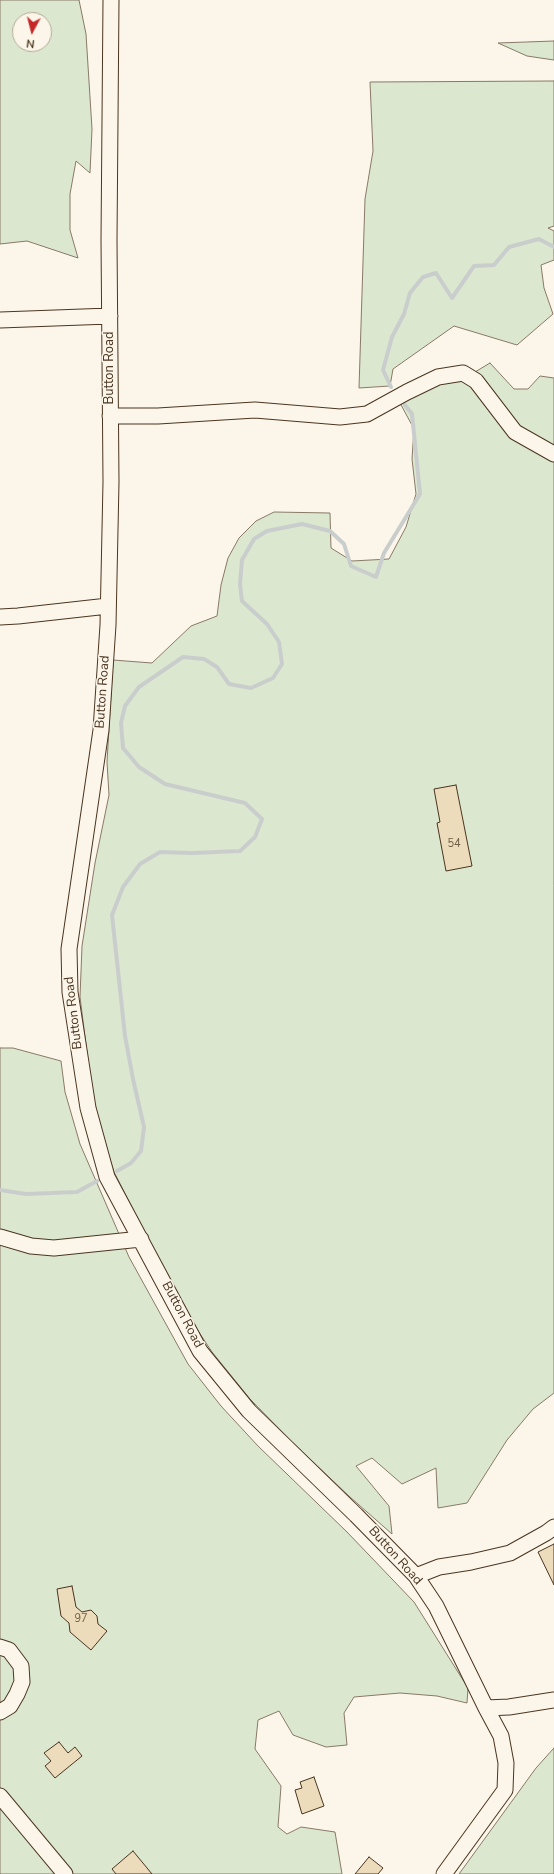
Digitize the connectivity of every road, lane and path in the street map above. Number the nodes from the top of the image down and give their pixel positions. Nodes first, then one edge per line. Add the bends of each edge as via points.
1 (111, 0) edge
2 (110, 316) junction
3 (0, 320) edge
4 (110, 416) junction
5 (554, 454) edge
6 (108, 606) junction
7 (0, 617) edge
8 (0, 1237) edge
9 (141, 1239) junction
10 (554, 1527) edge
11 (416, 1576) junction
12 (0, 1647) edge
13 (554, 1700) edge
14 (486, 1708) junction
15 (0, 1712) edge
16 (0, 1796) edge
17 (65, 1874) edge
18 (444, 1874) edge

1 - 2 street, Button Road
2 - 3 street
2 - 4 street, Button Road
4 - 5 street via 255,410 340,417 367,414 438,377 463,373 476,381 515,432
4 - 6 street, Button Road
6 - 7 street
6 - 9 street, Button Road via 101,730 69,949 70,992 88,1108 107,1177
8 - 9 street via 31,1246 54,1248
9 - 11 street, Button Road via 200,1351 249,1411
10 - 11 street via 510,1553 440,1567
11 - 14 street, Button Road via 436,1606
12 - 15 street via 9,1650 21,1666 22,1682 10,1706
13 - 14 street
14 - 18 street, Button Road via 501,1736 506,1763 505,1790
16 - 17 street

